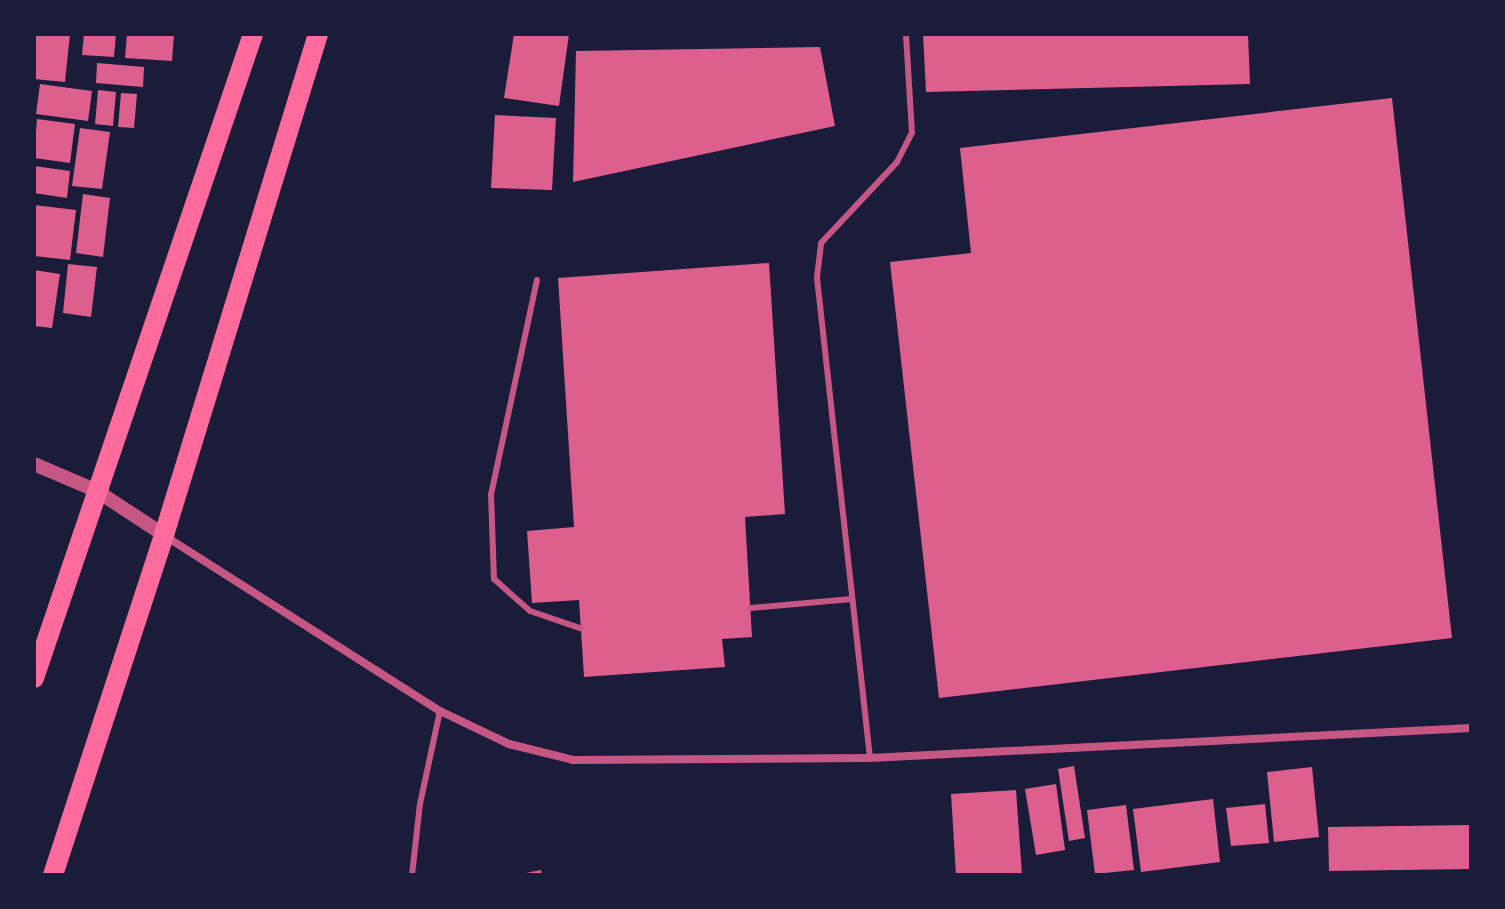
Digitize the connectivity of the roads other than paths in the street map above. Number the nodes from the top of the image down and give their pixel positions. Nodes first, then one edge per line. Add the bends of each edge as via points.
1 (253, 34) edge
2 (318, 34) edge
3 (906, 34) edge
4 (537, 280) dead end
5 (34, 464) edge
6 (97, 491) junction
7 (164, 535) junction
8 (852, 599) junction
9 (751, 608) dead end
10 (580, 628) dead end
11 (34, 678) edge
12 (440, 711) junction
13 (1471, 728) edge
14 (870, 758) junction
15 (53, 875) edge
16 (412, 875) edge

1 - 6 main road
2 - 7 main road
3 - 8 lane via 912,133 897,162 821,243 817,277
4 - 10 lane via 491,494 494,579 530,611
5 - 6 street
6 - 7 street
6 - 11 main road
7 - 12 street
7 - 15 main road
8 - 9 lane
8 - 14 lane
12 - 14 street via 509,744 573,760
12 - 16 lane
13 - 14 street

